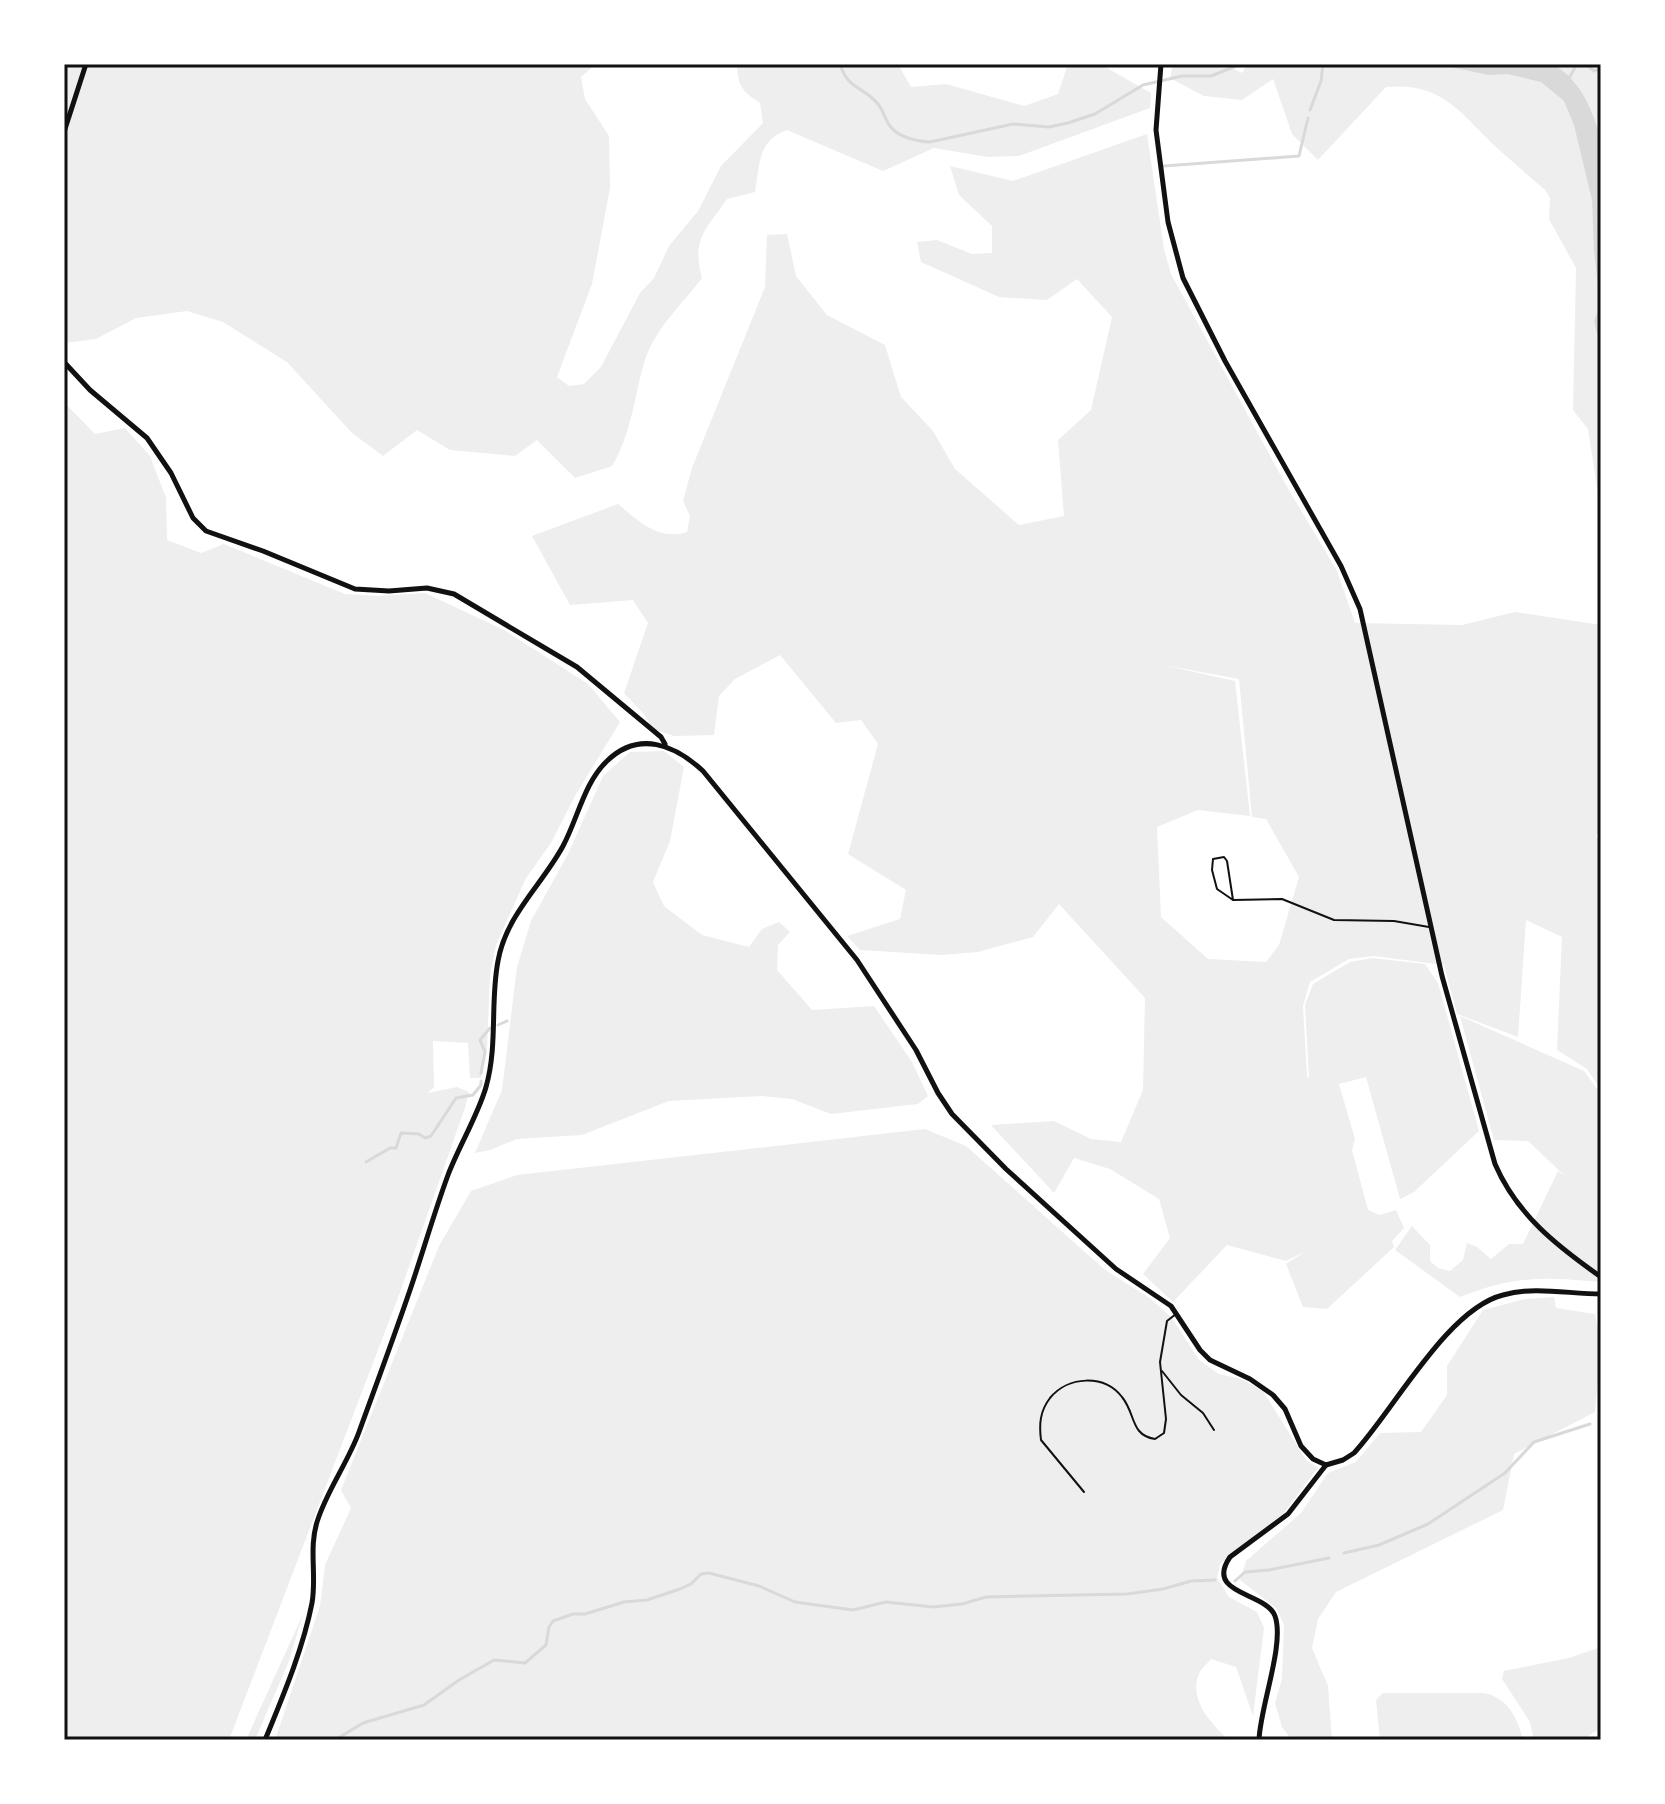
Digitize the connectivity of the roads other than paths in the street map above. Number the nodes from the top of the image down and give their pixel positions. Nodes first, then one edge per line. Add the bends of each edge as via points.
1 (86, 64) edge
2 (1161, 64) edge
3 (64, 132) edge
4 (64, 362) edge
5 (665, 745) junction
6 (1233, 900) junction
7 (1430, 927) junction
8 (1601, 1277) edge
9 (1601, 1294) edge
10 (1177, 1314) junction
11 (1161, 1371) junction
12 (1214, 1430) dead end
13 (1326, 1465) junction
14 (1084, 1492) dead end
15 (265, 1740) edge
16 (1259, 1740) edge

1 - 3 street
2 - 7 street via 1156,130 1177,261 1200,315 1360,609
4 - 5 street via 147,438 193,518 206,531 355,589 427,588 466,600 577,667
5 - 10 street via 688,758 718,788 857,960 952,1114 1116,1269
5 - 15 street via 629,747 602,766 562,847 503,940 485,1090 450,1169 355,1442 319,1515 312,1603
6 - 6 lane via 1217,889 1211,866 1216,857 1227,861
6 - 7 lane via 1282,899 1334,920
7 - 8 street via 1504,1185 1537,1226
9 - 13 street via 1505,1294 1466,1312 1359,1446 1343,1460
10 - 11 lane via 1167,1321
10 - 13 street via 1210,1360 1273,1395 1306,1454
11 - 12 lane
11 - 14 lane via 1166,1419 1164,1433 1155,1439 1136,1429 1122,1396 1094,1380 1076,1381 1050,1398 1042,1412 1041,1440
13 - 16 street via 1293,1509 1230,1557 1225,1567 1232,1588 1265,1604 1276,1621

